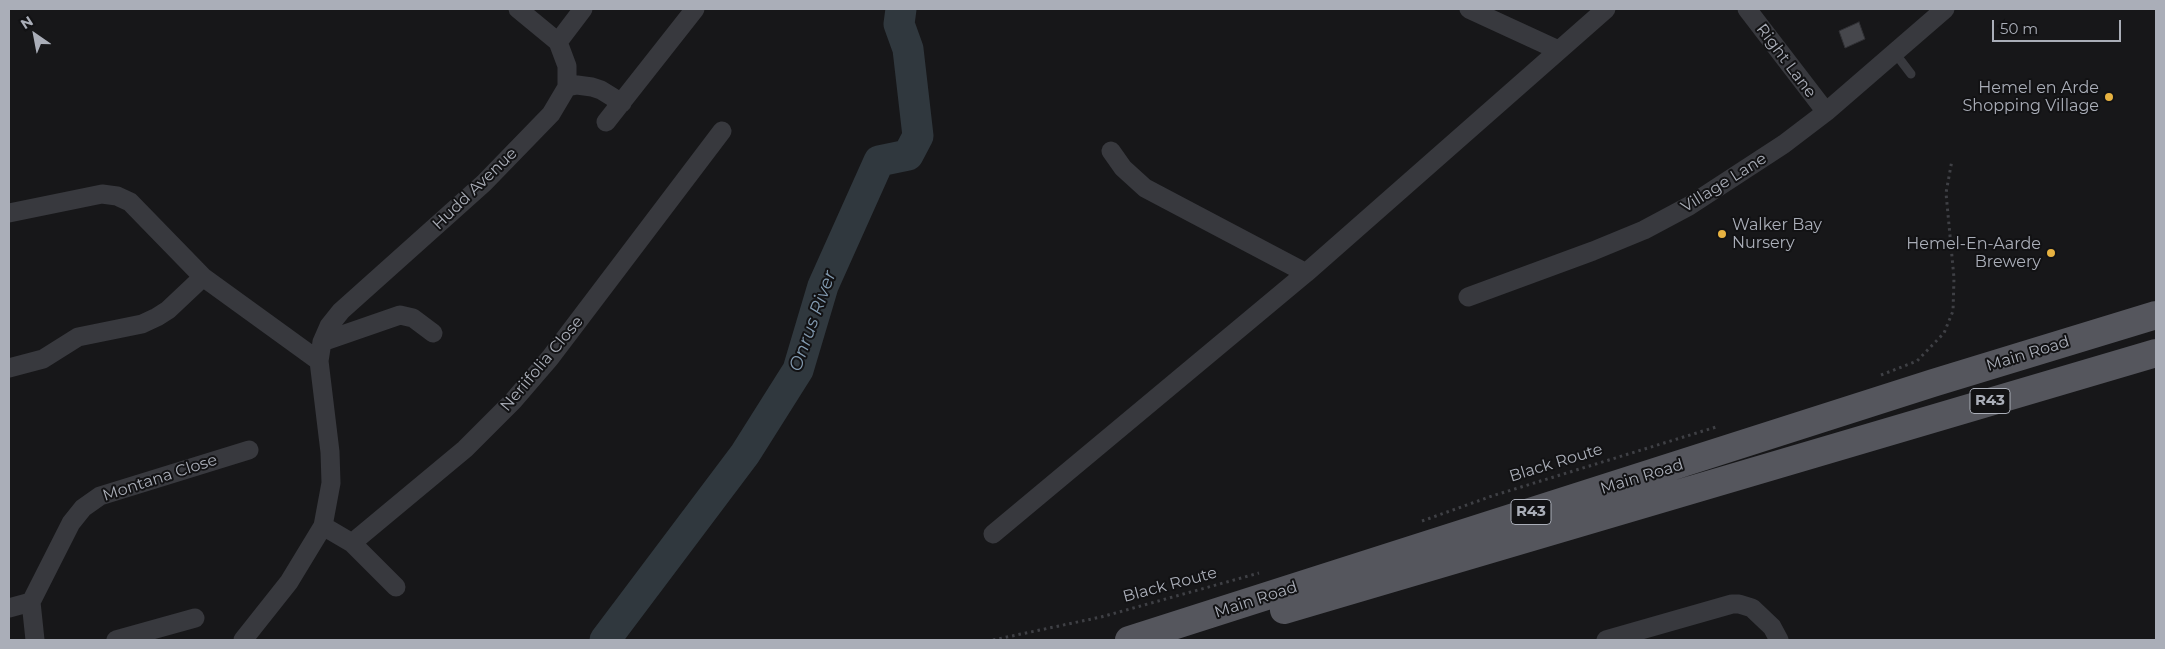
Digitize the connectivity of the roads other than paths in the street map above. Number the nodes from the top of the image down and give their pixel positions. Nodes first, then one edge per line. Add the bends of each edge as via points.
1 (518, 9) edge
2 (583, 9) edge
3 (694, 9) edge
4 (1469, 9) edge
5 (1606, 9) edge
6 (1747, 9) edge
7 (1945, 9) edge
8 (558, 42) junction
9 (1558, 50) junction
10 (1895, 53) junction
11 (1912, 74) dead end
12 (567, 87) junction
13 (622, 103) junction
14 (1826, 112) junction
15 (606, 122) dead end
16 (722, 131) dead end
17 (1112, 151) dead end
18 (9, 213) edge
19 (1306, 273) junction
20 (203, 277) junction
21 (1468, 297) dead end
22 (2156, 315) edge
23 (433, 333) dead end
24 (322, 342) junction
25 (2156, 353) edge
26 (319, 361) junction
27 (9, 368) edge
28 (249, 450) dead end
29 (323, 526) junction
30 (993, 534) dead end
31 (352, 543) junction
32 (396, 587) dead end
33 (32, 602) junction
34 (9, 608) edge
35 (195, 618) dead end
36 (35, 640) edge
37 (116, 640) edge
38 (243, 640) edge
39 (1129, 640) edge
40 (1182, 640) edge
41 (1606, 640) edge
42 (1779, 640) edge

1 - 8 street
2 - 8 street
3 - 13 street
4 - 9 street
5 - 9 street
6 - 14 street, Right Lane
7 - 10 street, Village Lane
8 - 12 street via 567,66
9 - 19 street
10 - 11 lane
10 - 14 street, Village Lane
12 - 13 street via 592,86
12 - 24 street, Hudd Avenue via 551,114 531,136 484,183 341,311
13 - 15 street
14 - 21 street, Village Lane via 1784,144 1689,206 1644,230
16 - 31 street, Neriifolia Close via 550,358 513,401 465,450
17 - 19 street via 1123,168 1145,188
18 - 20 street via 102,194 117,196 130,202
19 - 30 street
20 - 26 street
20 - 27 street via 157,317 142,324 78,337 43,358
22 - 39 main road, Main Road / R43
23 - 24 street via 413,318 400,315
24 - 26 street, Hudd Avenue
25 - 40 main road, Main Road / R43
26 - 29 street, Hudd Avenue via 331,483
28 - 33 street, Montana Close via 100,496 83,508 71,523
29 - 31 street
29 - 38 street via 289,582
31 - 32 street
33 - 34 street
33 - 36 street
35 - 37 street
41 - 42 street via 1739,604 1752,608 1772,627

